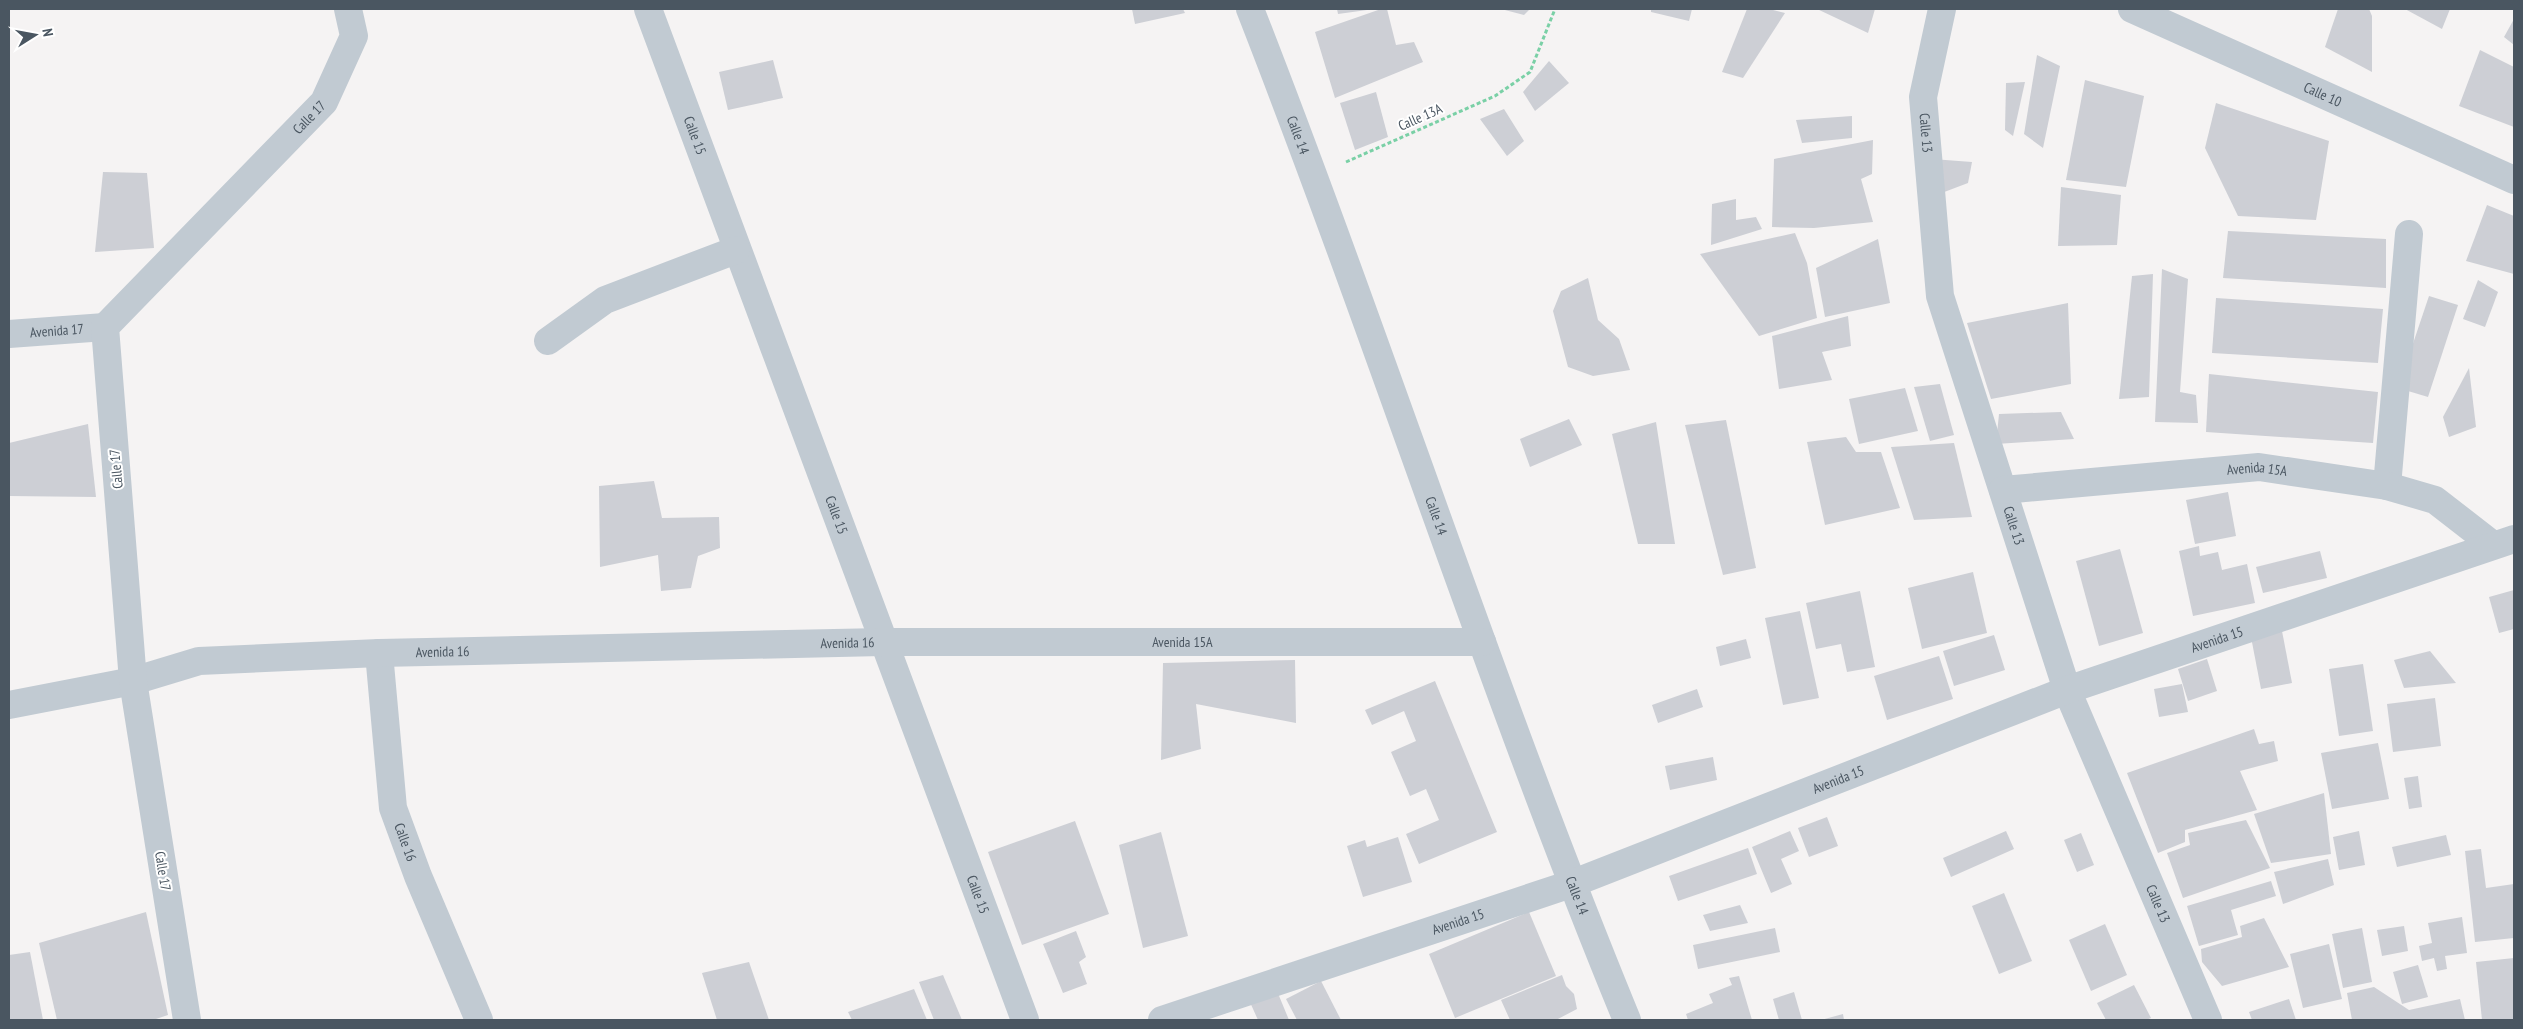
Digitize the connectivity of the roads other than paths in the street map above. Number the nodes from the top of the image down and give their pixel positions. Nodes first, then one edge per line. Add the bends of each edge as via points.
1 (348, 9) edge
2 (648, 9) edge
3 (1250, 9) edge
4 (1942, 9) edge
5 (2132, 9) edge
6 (2514, 180) edge
7 (2409, 234) dead end
8 (736, 250) junction
9 (105, 327) junction
10 (9, 334) edge
11 (548, 341) dead end
12 (2387, 486) junction
13 (2003, 490) junction
14 (2503, 542) edge
15 (882, 642) junction
16 (1482, 642) junction
17 (378, 653) junction
18 (133, 681) junction
19 (2067, 690) junction
20 (9, 705) edge
21 (1571, 884) junction
22 (187, 1020) edge
23 (479, 1020) edge
24 (1025, 1020) edge
25 (1162, 1020) edge
26 (1627, 1020) edge
27 (2208, 1020) edge

1 - 9 street, Calle 17 via 354,36 324,102
2 - 8 street, Calle 15
3 - 16 street, Calle 14 via 1316,176
4 - 13 street, Calle 13 via 1923,97 1940,296
5 - 6 street, Calle 10
7 - 12 street
8 - 11 street via 605,300
8 - 15 street, Calle 15
9 - 10 street, Avenida 17
9 - 18 street, Calle 17
12 - 13 street, Avenida 15A via 2259,467
12 - 14 street, Avenida 15A via 2434,500
13 - 19 street, Calle 13
14 - 19 street, Avenida 15
15 - 16 street, Avenida 15A
15 - 17 street, Avenida 16
15 - 24 street, Calle 15
16 - 21 street, Calle 14
17 - 18 street, Avenida 16 via 199,661
17 - 23 street, Calle 16 via 393,808
18 - 20 street, Avenida 16
18 - 22 street, Calle 17
19 - 21 street, Avenida 15
19 - 27 street, Calle 13
21 - 25 street, Avenida 15
21 - 26 street, Calle 14

